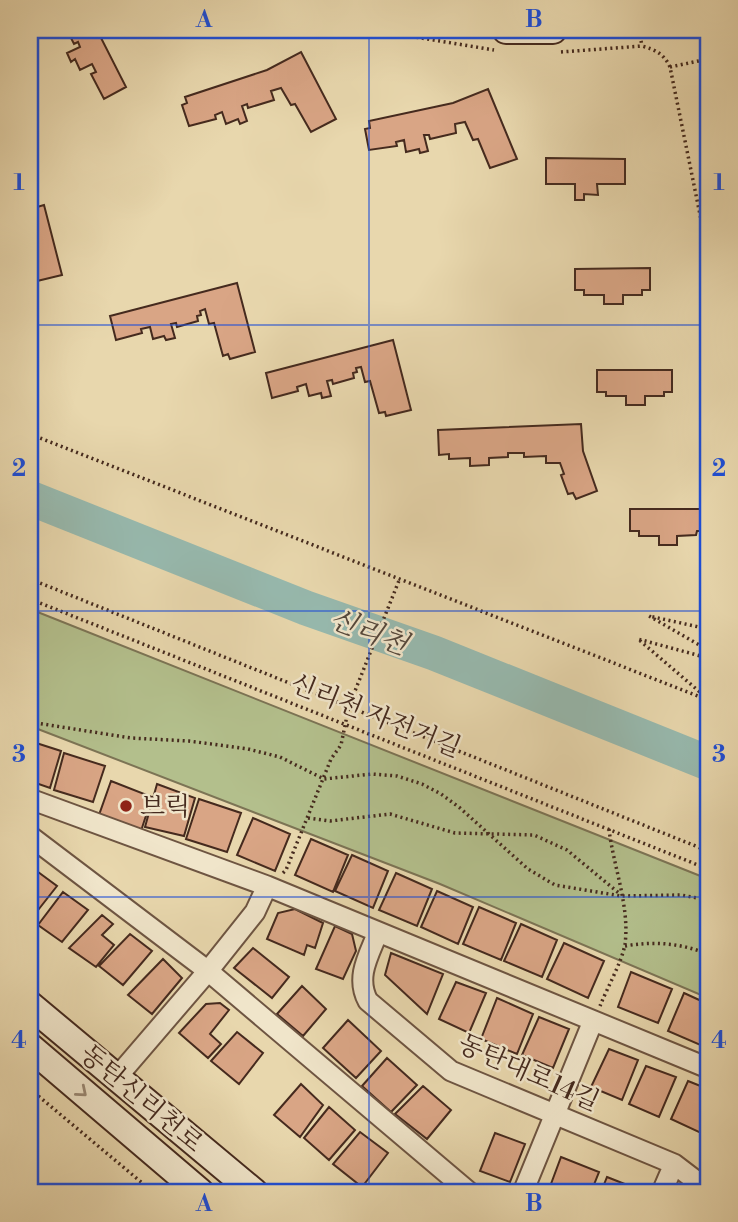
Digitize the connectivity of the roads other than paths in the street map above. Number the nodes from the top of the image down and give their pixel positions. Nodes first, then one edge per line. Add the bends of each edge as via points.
1 (506, 30) edge
2 (553, 30) edge
3 (30, 799) edge
4 (30, 836) edge
5 (267, 886) junction
6 (378, 932) junction
7 (208, 971) junction
8 (30, 1005) edge
9 (593, 1021) junction
10 (30, 1047) edge
11 (708, 1068) edge
12 (117, 1077) junction
13 (555, 1114) junction
14 (674, 1164) junction
15 (708, 1190) edge
16 (200, 1192) edge
17 (254, 1192) edge
18 (469, 1192) edge
19 (523, 1192) edge
20 (662, 1192) edge

1 - 2 main road
3 - 5 street
4 - 7 street
5 - 6 street
5 - 7 street via 255,912
6 - 9 street
6 - 13 street, 동탄대로14길 via 361,976 368,1001 451,1071
7 - 12 street
7 - 18 street
8 - 12 main road, 동탄신리천로
9 - 11 street
9 - 13 street
10 -> 16 main road, 동탄신리천로
12 - 17 main road, 동탄신리천로
13 - 14 street, 동탄대로14길
13 - 19 street
14 - 15 street, 동탄대로14길
14 - 20 street

